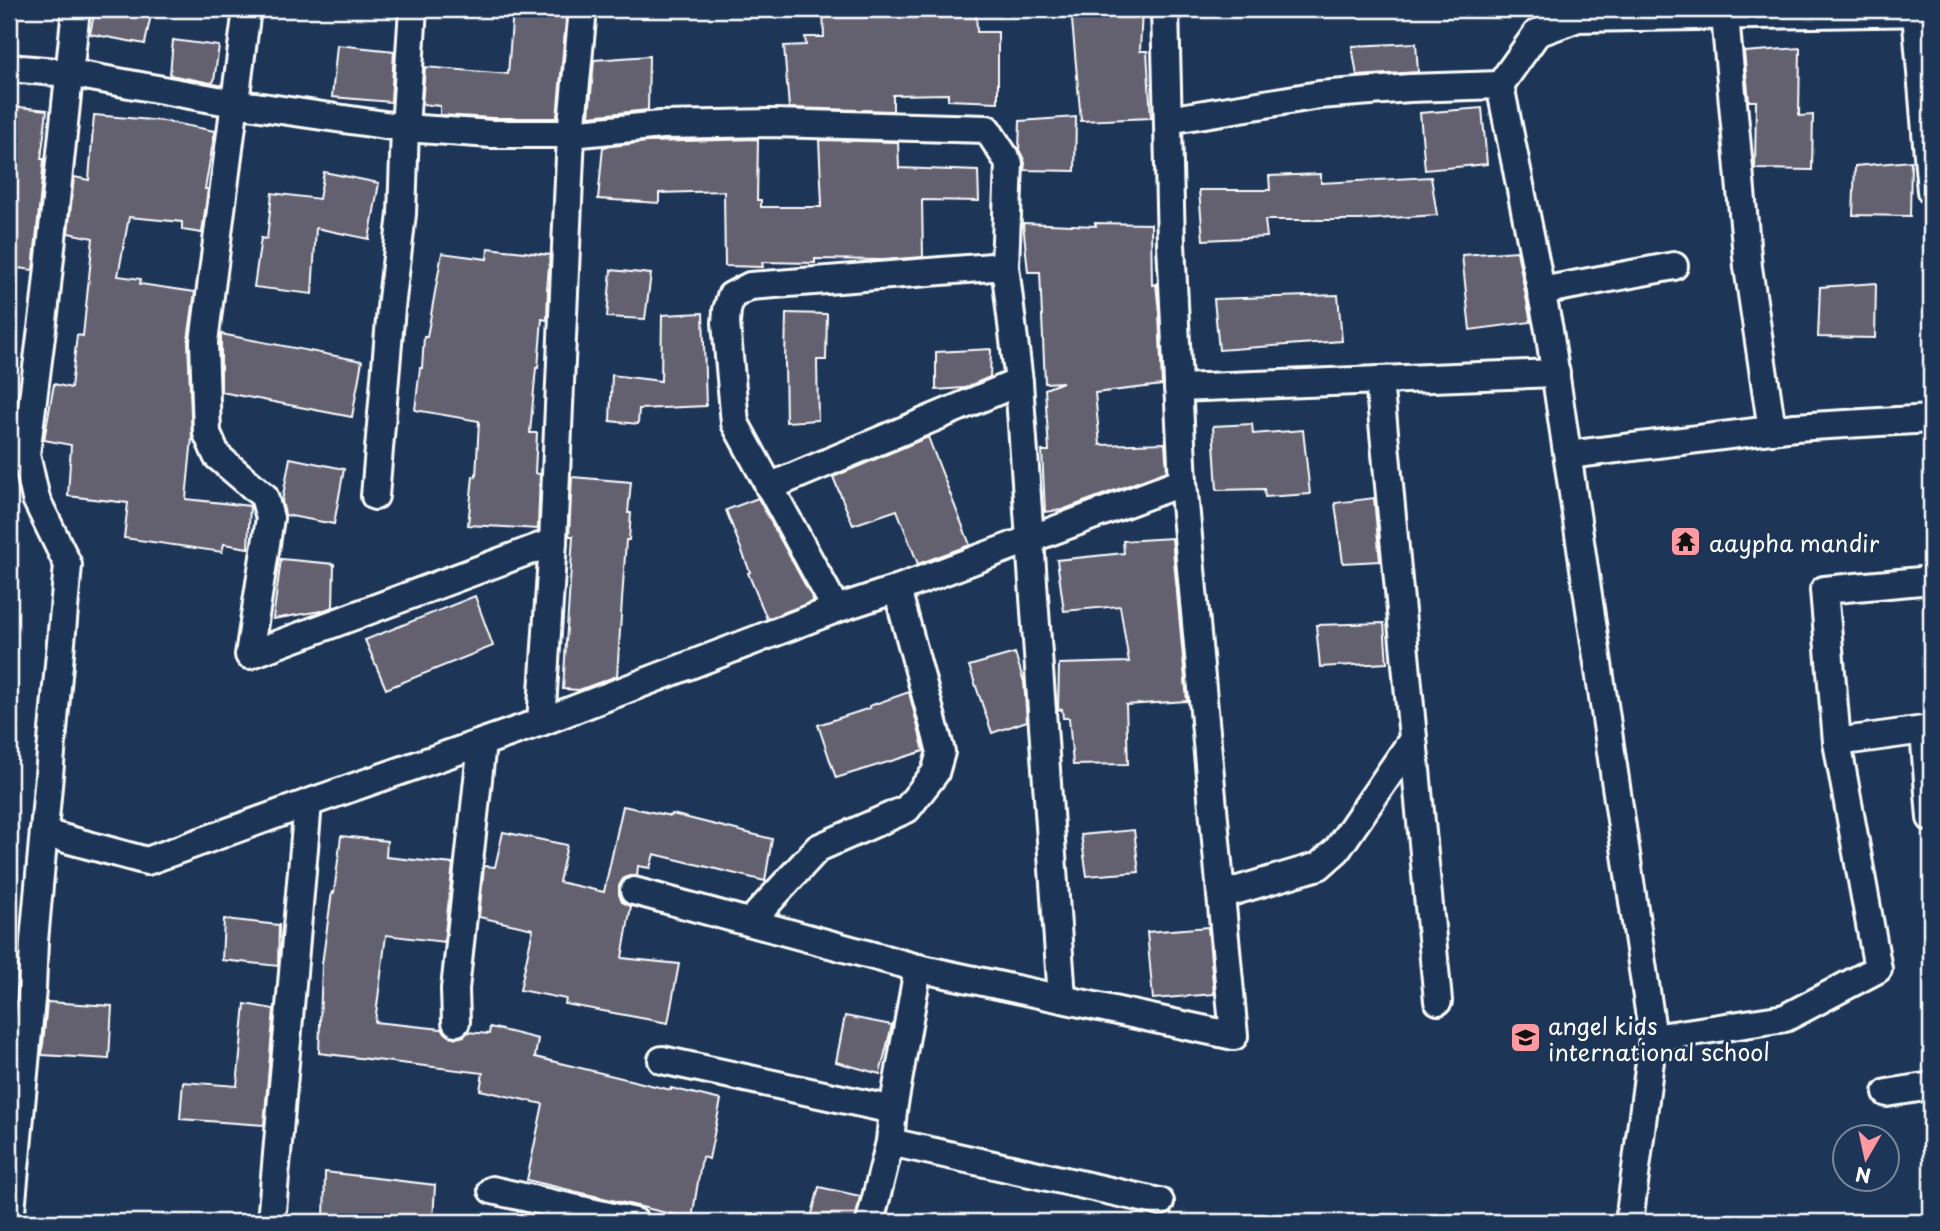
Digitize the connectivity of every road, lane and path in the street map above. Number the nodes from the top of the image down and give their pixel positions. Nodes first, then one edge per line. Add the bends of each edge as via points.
1 (75, 9) edge
2 (247, 9) edge
3 (413, 9) edge
4 (583, 9) edge
5 (1165, 9) edge
6 (1827, 11) edge
7 (1579, 13) edge
8 (1924, 13) edge
9 (1725, 16) junction
10 (9, 68) edge
11 (69, 74) junction
12 (1500, 85) junction
13 (234, 103) junction
14 (1168, 120) junction
15 (405, 128) junction
16 (571, 134) junction
17 (1931, 191) edge
18 (1005, 266) junction
19 (1674, 266) dead end
20 (1541, 291) junction
21 (1556, 373) junction
22 (1379, 380) junction
23 (1019, 382) junction
24 (1178, 388) junction
25 (1931, 419) edge
26 (1772, 430) junction
27 (1568, 455) junction
28 (1183, 482) junction
29 (769, 487) junction
30 (374, 496) dead end
31 (1030, 539) junction
32 (553, 542) junction
33 (1931, 580) edge
34 (897, 589) junction
35 (836, 609) junction
36 (541, 722) junction
37 (1928, 730) edge
38 (1413, 739) junction
39 (1838, 742) junction
40 (482, 743) junction
41 (308, 803) junction
42 (1931, 818) edge
43 (44, 833) junction
44 (634, 891) dead end
45 (1221, 895) junction
46 (750, 922) junction
47 (918, 968) junction
48 (1062, 999) junction
49 (1438, 1001) dead end
50 (456, 1022) dead end
51 (1653, 1038) junction
52 (662, 1060) dead end
53 (1931, 1086) edge
54 (1887, 1093) dead end
55 (893, 1110) junction
56 (890, 1142) junction
57 (492, 1190) dead end
58 (1160, 1202) dead end
59 (10, 1222) edge
60 (271, 1222) edge
61 (635, 1222) edge
62 (870, 1222) edge
63 (1629, 1222) edge

1 - 11 street
2 - 13 street
3 - 15 street
4 - 16 street
5 - 14 street
6 - 8 street
6 - 9 street
7 - 9 street
7 - 12 street via 1537,33
8 - 17 street
9 - 26 street via 1748,267
10 - 11 street
11 - 13 street
11 - 43 street via 26,454 36,499 68,565
12 - 14 street via 1319,95
12 - 20 street
13 - 15 street
13 - 32 street via 204,342 207,433 217,456 264,496 270,518 249,655
14 - 24 street
15 - 16 street
15 - 30 street via 402,214
16 - 18 street via 662,125 773,123 987,129 1009,163
16 - 32 street
18 - 23 street
18 - 29 street via 750,286 732,296 726,323 736,423
19 - 20 street
20 - 21 street
21 - 22 street
21 - 27 street
22 - 24 street
22 - 38 street
23 - 29 street
23 - 31 street
24 - 28 street
25 - 26 street
26 - 27 street
27 - 51 street
28 - 31 street
28 - 45 street
29 - 35 street
31 - 34 street
31 - 48 street
32 - 36 street
33 - 39 street via 1824,590
34 - 35 street
34 - 46 street via 941,752 935,773 907,809 818,848
35 - 36 street
36 - 40 street
37 - 39 street
37 - 42 street
38 - 45 street via 1336,850 1319,866
38 - 49 street
39 - 51 street via 1878,969 1785,1018
40 - 41 street
40 - 50 street via 455,989
41 - 43 street via 147,861
41 - 60 street
43 - 59 street
44 - 46 street
45 - 48 street via 1234,1036
46 - 47 street
47 - 48 street
47 - 55 street
51 - 63 street
52 - 55 street
53 - 54 street
55 - 56 street
56 - 58 street
56 - 62 street
57 - 61 street

